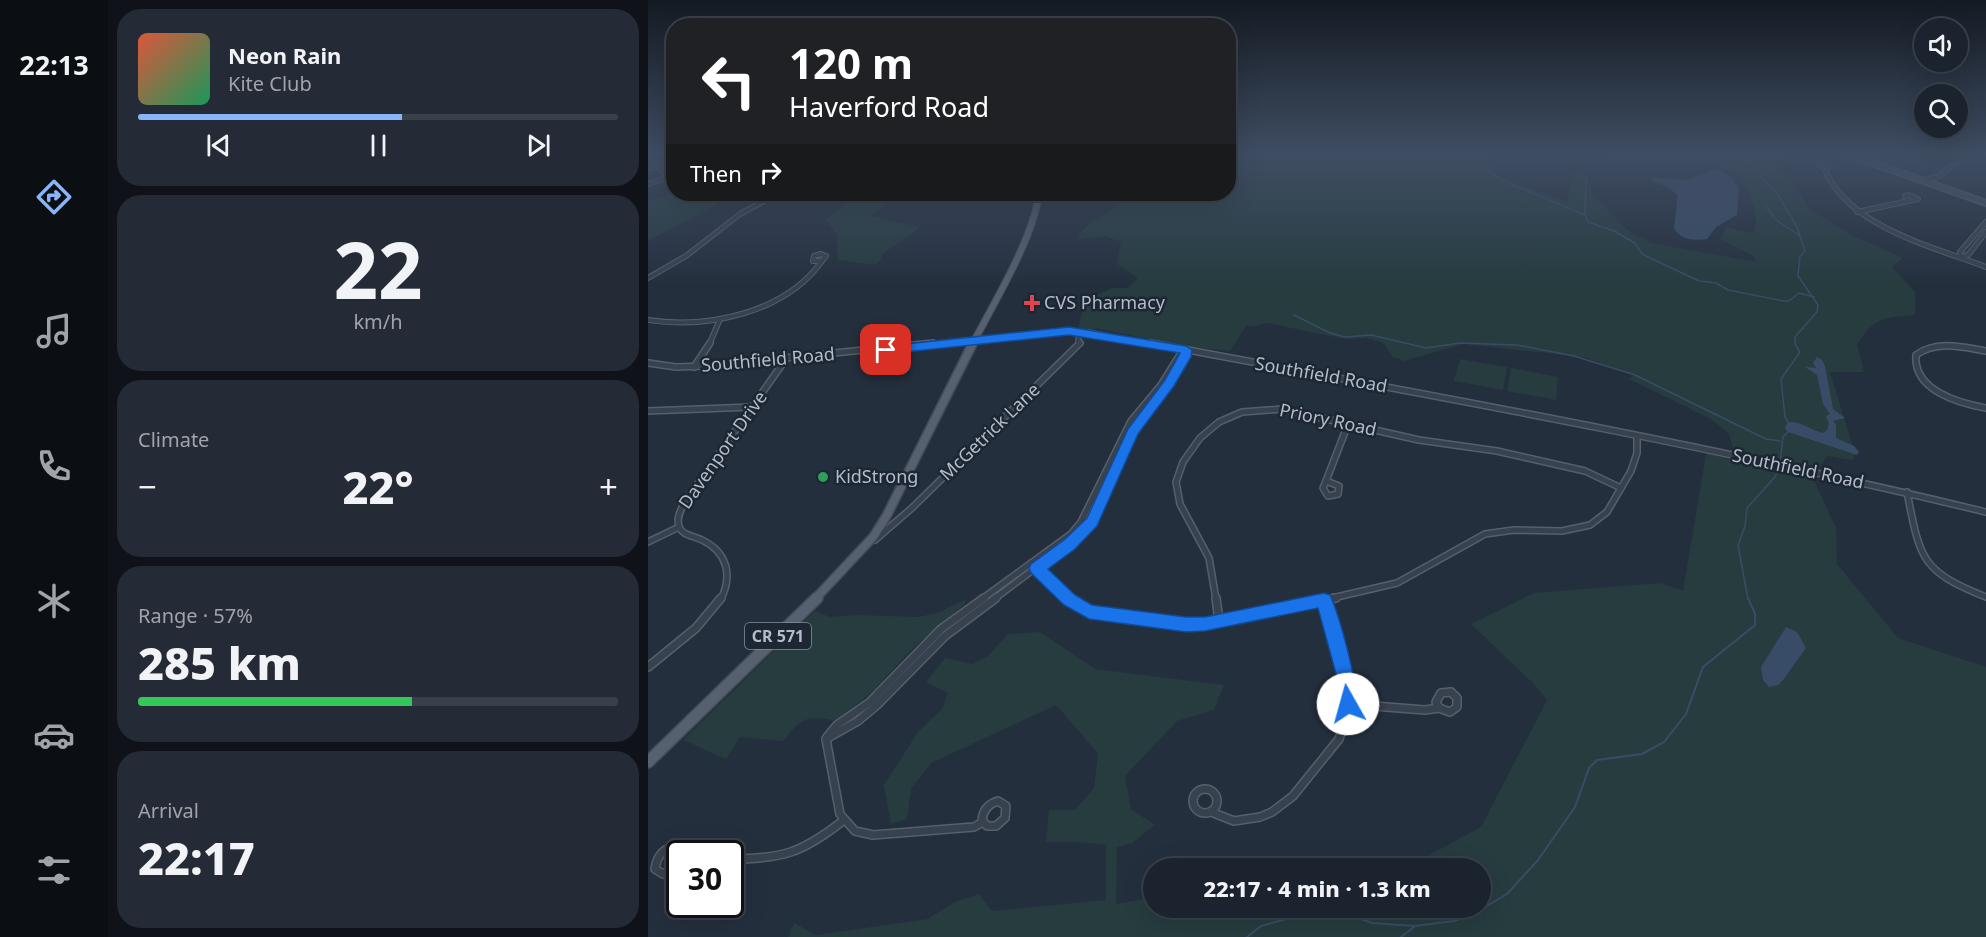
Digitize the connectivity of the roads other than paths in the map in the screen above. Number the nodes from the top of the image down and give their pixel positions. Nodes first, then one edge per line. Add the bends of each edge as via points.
1 (1845, 198) edge
2 (1971, 198) edge
3 (1907, 199) dead end
4 (764, 201) edge
5 (1038, 201) edge
6 (1986, 203) edge
7 (1857, 212) junction
8 (1985, 224) edge
9 (1986, 232) edge
10 (1961, 257) junction
11 (823, 261) dead end
12 (1986, 267) edge
13 (648, 278) edge
14 (720, 319) junction
15 (648, 320) edge
16 (1079, 332) junction
17 (1099, 334) junction
18 (974, 340) junction
19 (1080, 344) junction
20 (1186, 350) junction
21 (1986, 351) edge
22 (786, 359) junction
23 (648, 363) edge
24 (694, 367) junction
25 (752, 407) junction
26 (1986, 408) edge
27 (648, 411) edge
28 (1348, 424) junction
29 (1637, 436) junction
30 (1774, 463) joint
31 (1326, 481) dead end
32 (1621, 488) junction
33 (1907, 492) junction
34 (1986, 512) edge
35 (679, 527) junction
36 (648, 542) edge
37 (862, 551) junction
38 (1034, 566) junction
39 (1986, 597) edge
40 (1324, 600) junction
41 (1220, 621) junction
42 (648, 667) edge
43 (1348, 704) junction
44 (1439, 708) dead end
45 (648, 762) edge
46 (1212, 812) dead end
47 (844, 820) junction
48 (983, 822) dead end
49 (666, 850) edge
50 (744, 858) edge
51 (666, 873) edge

1 - 7 street
2 - 6 main road
3 - 7 street
4 - 13 street
5 - 18 main road, CR 571 via 1028,234
7 - 10 street via 1878,225
8 - 10 street via 1960,252
9 - 10 street via 1968,255
10 - 12 street
11 - 14 street via 808,278 784,294
14 - 15 street via 680,324
14 - 24 street via 714,338
16 - 17 street, Southfield Road
16 - 18 street, Southfield Road
16 - 19 street
17 - 19 street
17 - 20 street, Southfield Road
18 - 22 street, Southfield Road
18 - 37 main road, CR 571 via 887,515
19 - 37 street, McGetrick Lane via 913,507
20 - 29 street, Southfield Road
20 - 38 street via 1131,421 1081,522
21 - 26 street via 1929,347 1916,355 1915,363 1923,379 1935,390 1959,402
22 - 24 street, Southfield Road
22 - 25 street, Davenport Drive
23 - 24 street, Southfield Road
25 - 27 street
25 - 35 street, Davenport Drive via 684,503 678,516
28 - 31 street
28 - 32 street, Priory Road via 1568,466
28 - 41 street, Priory Road via 1281,409 1242,411 1209,427 1183,461 1177,477 1177,494 1208,555
29 - 30 street, Southfield Road
29 - 32 street via 1637,459
30 - 33 street, Southfield Road
32 - 40 street via 1606,513 1587,526 1494,532 1394,585
33 - 34 street, Southfield Road
33 - 39 street via 1919,552 1927,565 1949,582
35 - 36 street
35 - 42 street, Davenport Drive via 686,536 709,544 722,556 728,568 728,582 720,600 704,619
37 - 45 main road, CR 571
38 - 41 street via 1074,603 1098,615 1186,625
38 - 47 street via 945,636 858,721 826,739
40 - 41 street
40 - 43 street via 1347,681
43 - 44 street
43 - 46 street via 1343,729 1333,749 1283,805 1247,820 1223,818
47 - 48 street via 855,831 873,835 974,827
47 - 50 street via 808,847 782,857
49 - 51 street via 657,857 655,869

